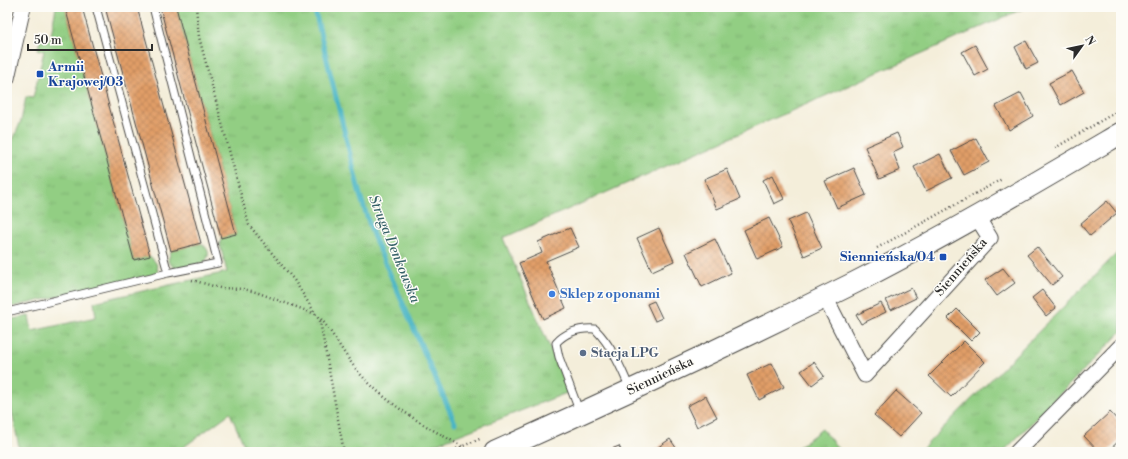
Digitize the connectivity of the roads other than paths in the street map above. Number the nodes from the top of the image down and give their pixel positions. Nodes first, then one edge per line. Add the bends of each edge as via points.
1 (23, 7) edge
2 (96, 7) edge
3 (153, 7) edge
4 (8, 71) edge
5 (1121, 133) edge
6 (977, 217) junction
7 (168, 273) junction
8 (824, 297) junction
9 (7, 312) edge
10 (1121, 346) edge
11 (630, 391) junction
12 (581, 414) junction
13 (489, 445) edge
14 (1017, 452) edge

1 - 4 street
2 - 7 lane
3 - 7 lane via 218,263
5 - 6 main road, Siennieńska
6 - 8 main road, Siennieńska
6 - 8 street, Siennieńska via 990,238 865,375
7 - 9 lane
8 - 11 main road, Siennieńska
10 - 14 street
11 - 12 main road, Siennieńska
11 - 12 lane via 624,374 604,338 595,329 582,328 563,336 556,343 559,357
12 - 13 main road, Siennieńska

